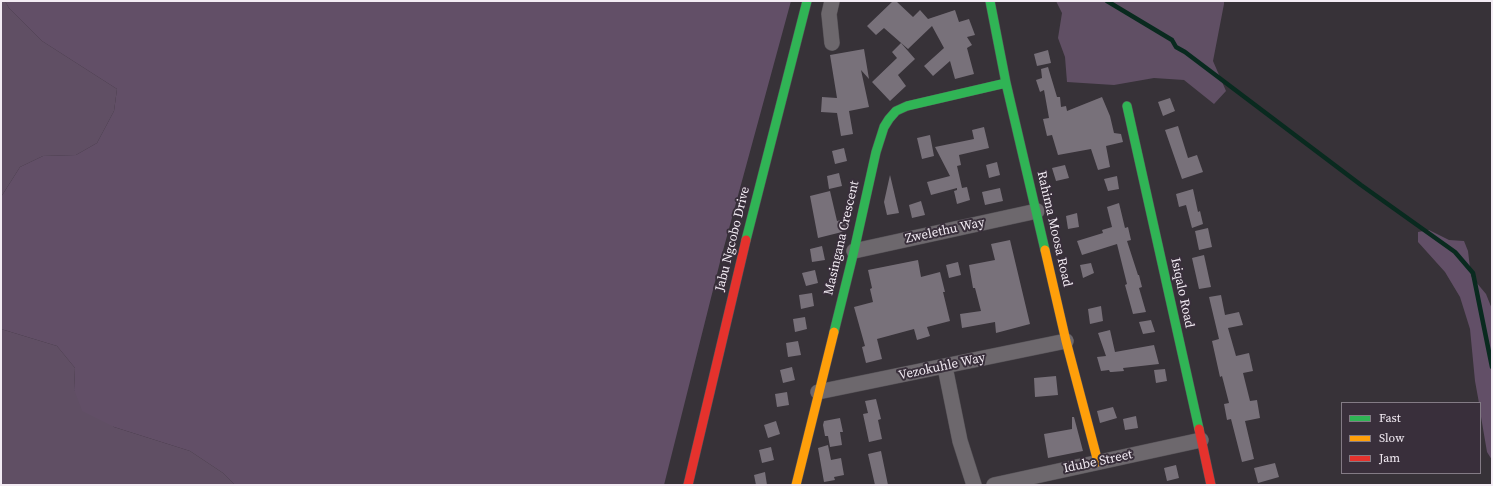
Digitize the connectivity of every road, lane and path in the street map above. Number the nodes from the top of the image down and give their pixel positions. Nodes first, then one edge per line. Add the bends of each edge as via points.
1 (807, 1) edge
2 (832, 1) edge
3 (990, 1) edge
4 (832, 43) dead end
5 (1006, 83) junction
6 (1127, 106) dead end
7 (1037, 211) junction
8 (854, 251) junction
9 (1066, 341) junction
10 (945, 367) junction
11 (818, 392) junction
12 (1201, 440) junction
13 (1098, 462) junction
14 (688, 485) edge
15 (796, 485) edge
16 (974, 485) edge
17 (994, 485) edge
18 (1211, 485) edge

1 - 14 street, Jabu Ngcobo Drive via 737,277
2 - 4 street via 829,14
3 - 5 street, Rahima Moosa Road
5 - 7 street, Rahima Moosa Road
5 - 8 street, Masingana Crescent via 907,106 889,119 876,152
6 - 12 street, Isiqalo Road
7 - 8 street, Zwelethu Way
7 - 9 street, Rahima Moosa Road
8 - 11 street, Masingana Crescent
9 - 10 street, Vezokuhle Way
9 - 13 street, Rahima Moosa Road
10 - 11 street, Vezokuhle Way
10 - 16 street via 960,441
11 - 15 street, Masingana Crescent
12 - 13 street, Idube Street
12 - 18 street, Isiqalo Road
13 - 17 street, Idube Street

